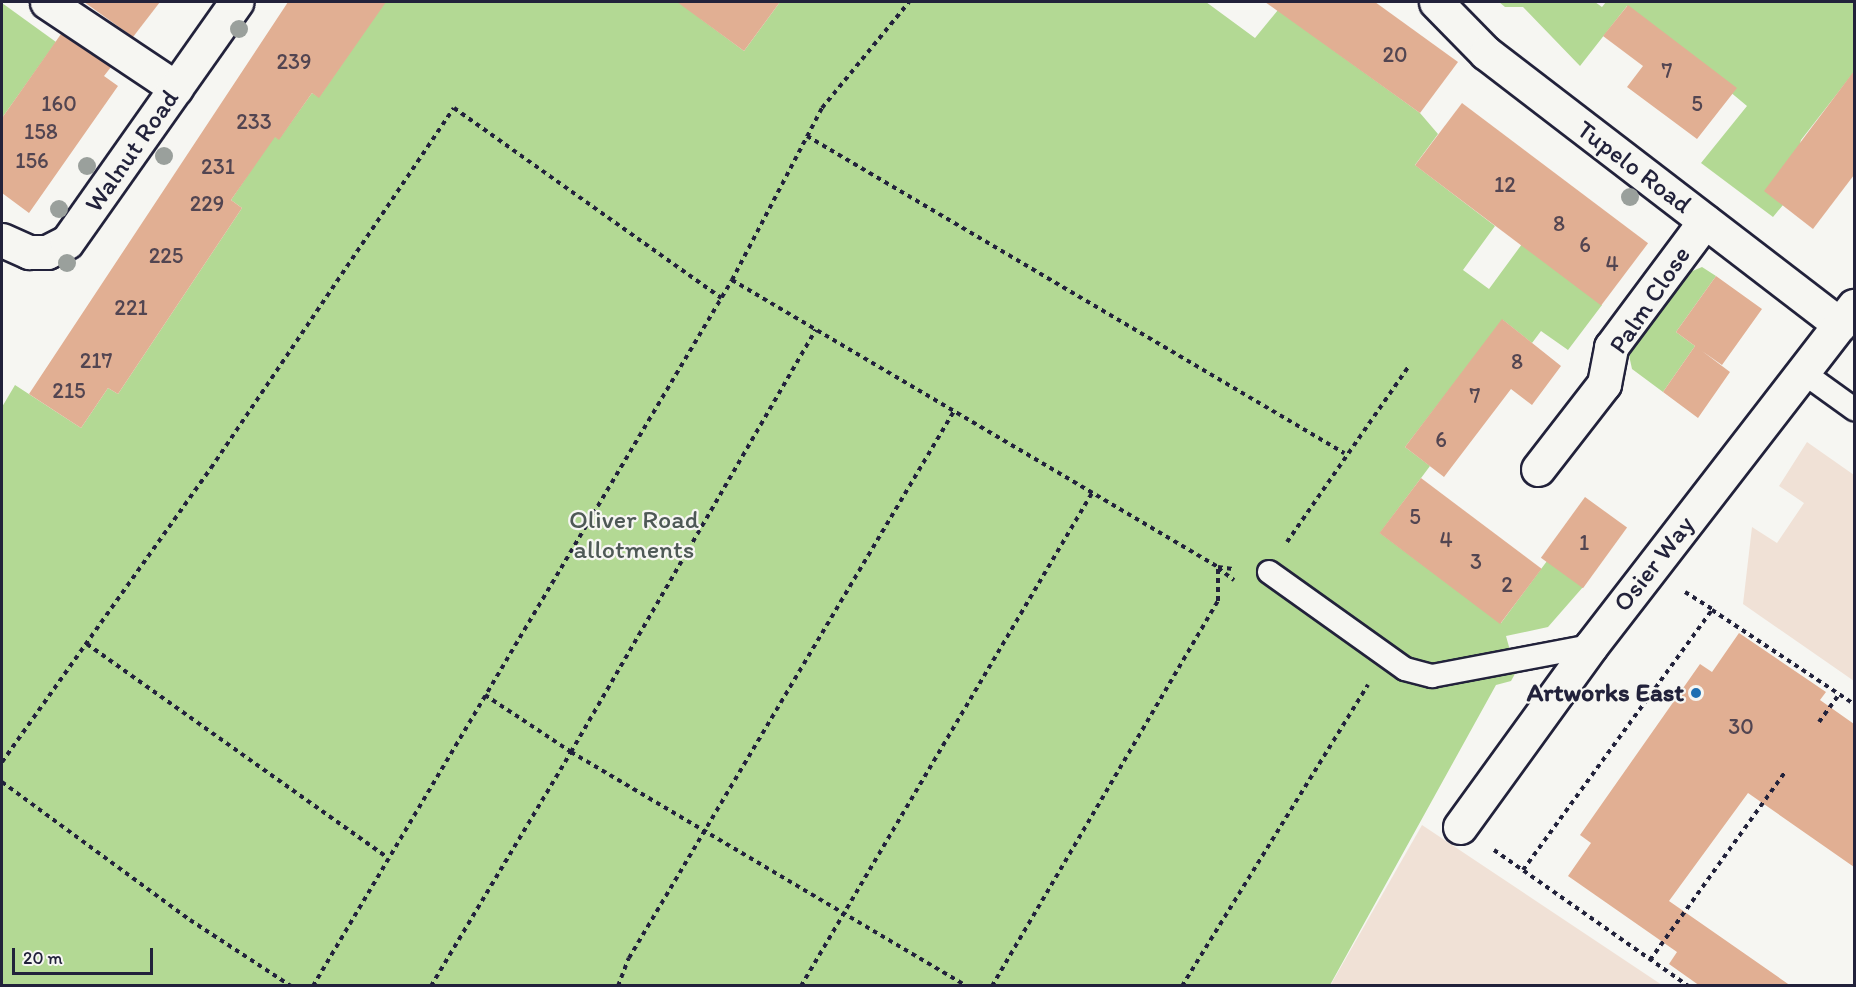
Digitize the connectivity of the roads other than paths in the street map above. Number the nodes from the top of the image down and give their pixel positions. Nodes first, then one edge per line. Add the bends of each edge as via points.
1 (46, 2) edge
2 (237, 2) edge
3 (1436, 2) edge
4 (176, 88) junction
5 (1704, 221) junction
6 (2, 240) edge
7 (1847, 315) edge
8 (1804, 373) junction
9 (1854, 409) edge
10 (1538, 469) dead end
11 (1269, 572) road end
12 (1591, 646) junction
13 (1460, 827) road end

1 - 4 street
2 - 4 street, Walnut Road
3 - 5 street, Tupelo Road via 1486,53
4 - 6 street, Walnut Road via 67,242 47,252 28,252
5 - 7 street, Tupelo Road
5 - 10 street, Palm Close via 1611,347 1604,384
7 - 8 street, Osier Way
8 - 9 lane
8 - 12 street, Osier Way
11 - 12 lane via 1405,669 1432,676
12 - 13 street, Osier Way

